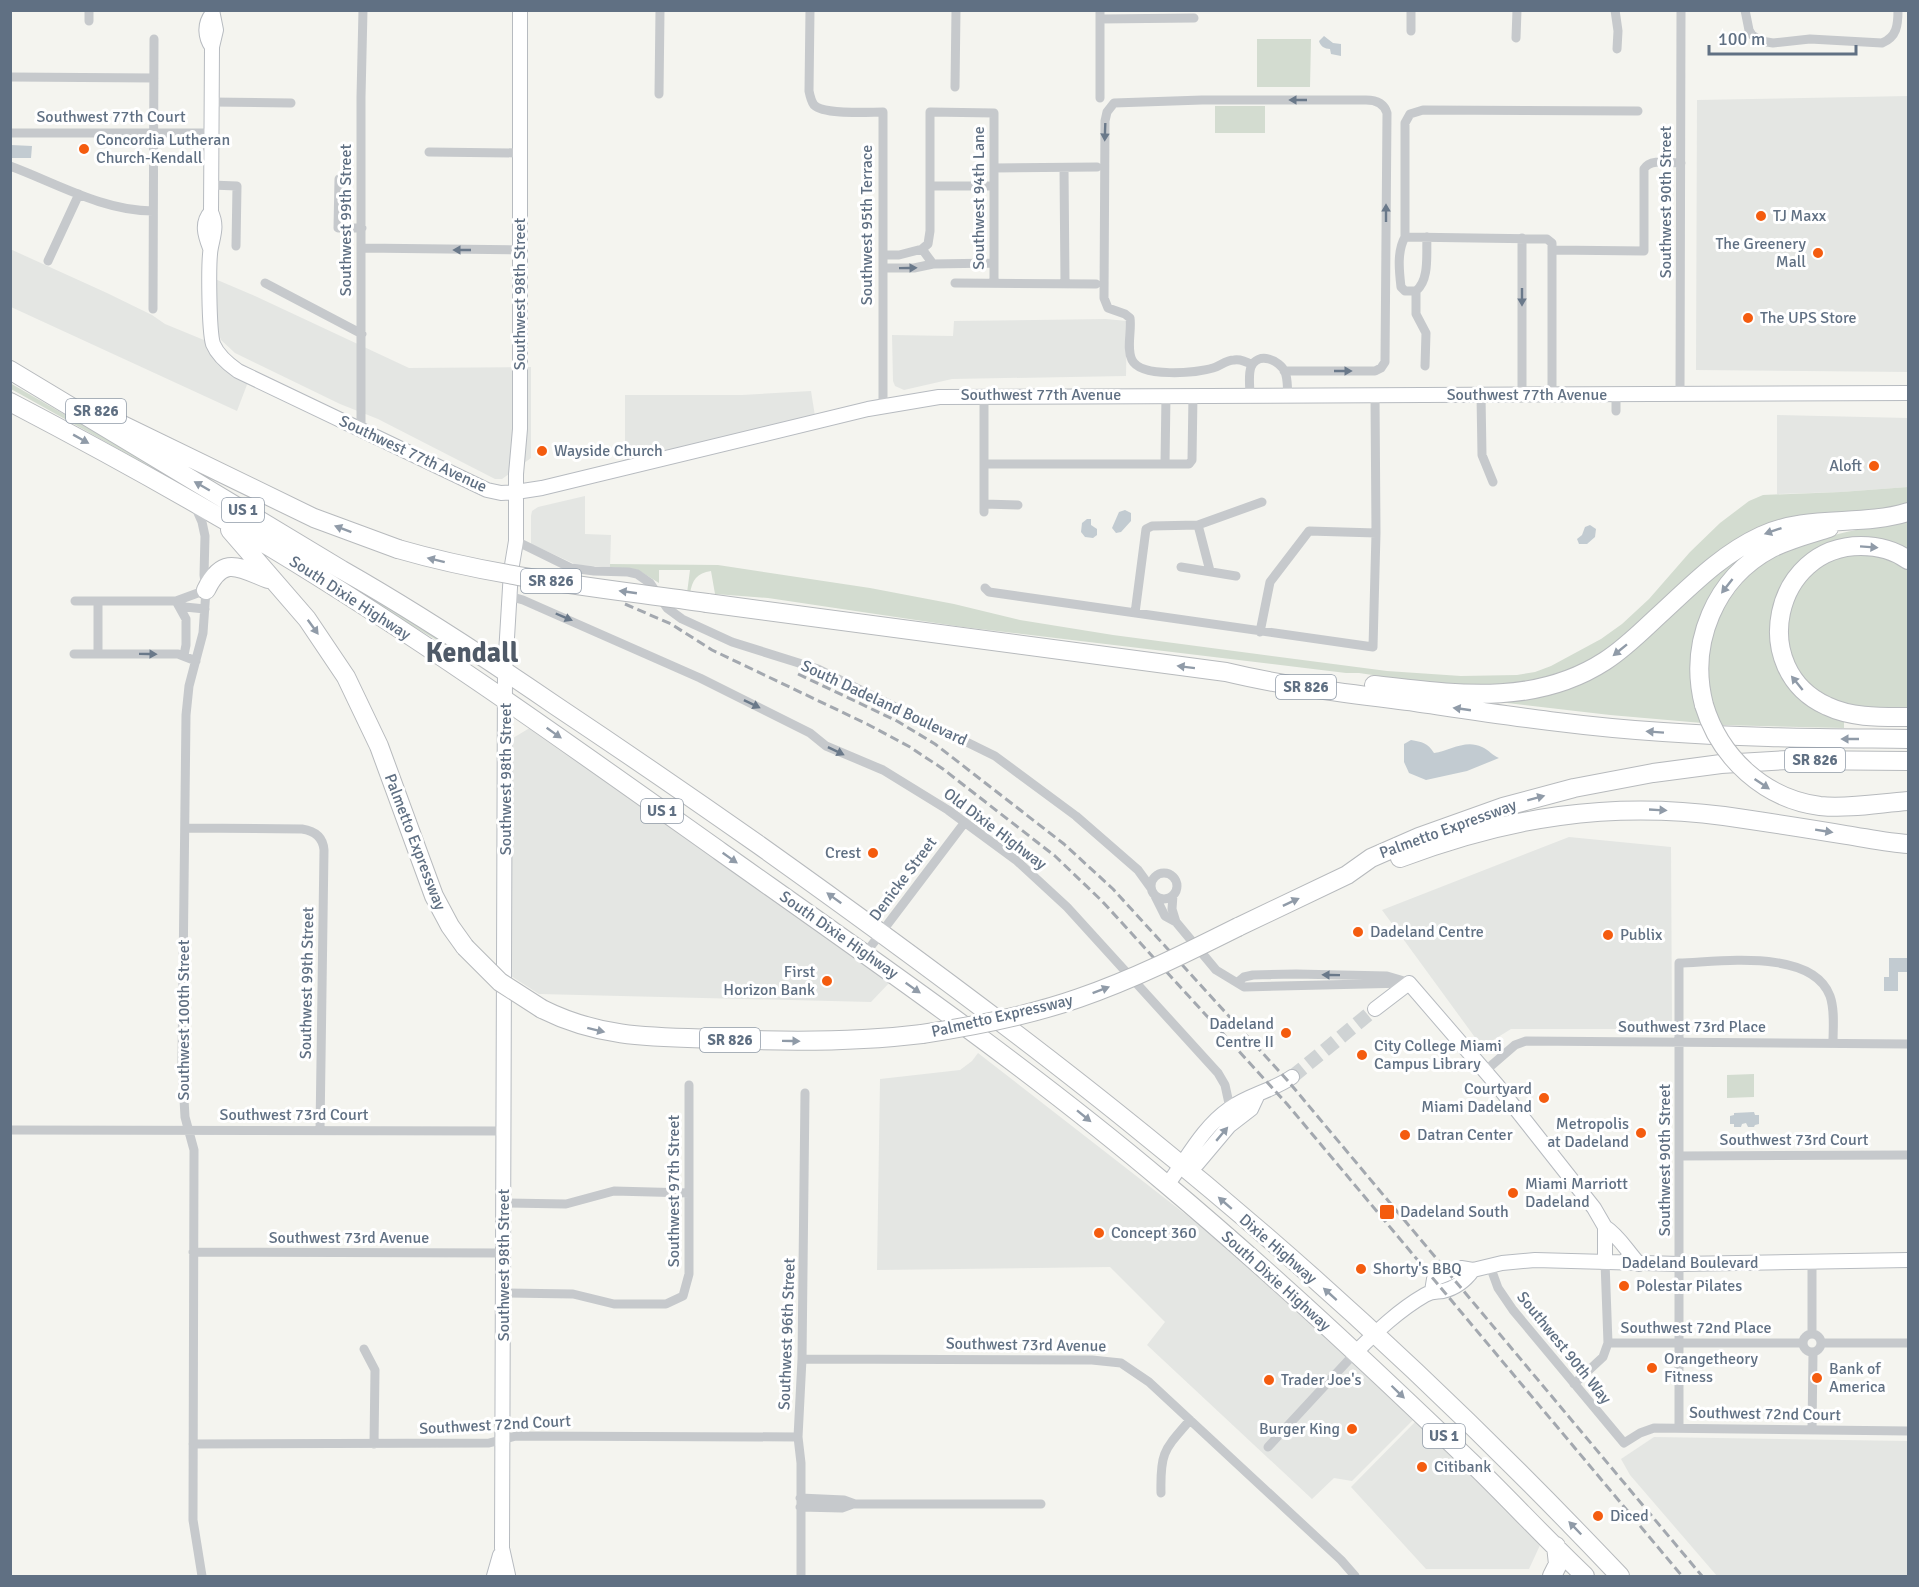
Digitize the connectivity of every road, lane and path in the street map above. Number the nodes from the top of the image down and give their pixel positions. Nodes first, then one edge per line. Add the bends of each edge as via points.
1 (89, 10) edge
2 (363, 10) edge
3 (520, 10) edge
4 (660, 10) edge
5 (810, 10) edge
6 (956, 10) edge
7 (1411, 10) edge
8 (1517, 10) edge
9 (1615, 10) edge
10 (1682, 10) edge
11 (1745, 10) edge
12 (1898, 10) edge
13 (212, 12) edge
14 (1100, 15) edge
15 (1194, 18) dead end
16 (89, 21) dead end
17 (1411, 31) dead end
18 (1516, 38) dead end
19 (154, 39) dead end
20 (1617, 49) dead end
21 (10, 77) edge
22 (154, 78) junction
23 (956, 87) dead end
24 (659, 94) dead end
25 (1100, 98) dead end
26 (211, 102) junction
27 (291, 103) dead end
28 (1638, 111) dead end
29 (153, 132) junction
30 (10, 133) edge
31 (211, 133) junction
32 (429, 152) dead end
33 (520, 153) junction
34 (1681, 163) junction
35 (10, 166) edge
36 (1097, 167) dead end
37 (994, 168) junction
38 (1064, 168) junction
39 (339, 179) dead end
40 (211, 185) junction
41 (930, 186) junction
42 (994, 186) junction
43 (79, 194) junction
44 (153, 211) junction
45 (362, 228) junction
46 (1405, 237) junction
47 (1427, 237) junction
48 (1522, 238) junction
49 (236, 246) dead end
50 (362, 248) junction
51 (922, 249) junction
52 (521, 250) junction
53 (1552, 250) junction
54 (883, 255) junction
55 (48, 261) dead end
56 (933, 264) junction
57 (994, 264) junction
58 (883, 268) junction
59 (955, 283) dead end
60 (994, 283) junction
61 (1065, 283) junction
62 (265, 284) dead end
63 (1096, 284) dead end
64 (1416, 291) junction
65 (153, 309) dead end
66 (362, 334) junction
67 (1252, 364) junction
68 (1425, 366) dead end
69 (10, 370) edge
70 (1284, 370) junction
71 (35, 383) junction
72 (1908, 393) edge
73 (1552, 394) junction
74 (1616, 394) junction
75 (1680, 394) junction
76 (984, 395) junction
77 (1166, 395) junction
78 (1193, 395) junction
79 (1250, 395) junction
80 (1375, 395) junction
81 (1481, 395) junction
82 (1522, 395) junction
83 (1288, 396) junction
84 (10, 402) edge
85 (883, 406) junction
86 (1616, 411) dead end
87 (361, 430) junction
88 (984, 464) junction
89 (1165, 464) junction
90 (1493, 482) dead end
91 (516, 492) junction
92 (192, 502) junction
93 (1262, 502) dead end
94 (1018, 505) dead end
95 (1908, 512) edge
96 (222, 520) junction
97 (1851, 521) junction
98 (1198, 525) junction
99 (1376, 533) junction
100 (516, 541) junction
101 (1908, 561) edge
102 (1181, 567) dead end
103 (1210, 571) junction
104 (1236, 576) dead end
105 (276, 582) junction
106 (985, 588) dead end
107 (206, 590) junction
108 (509, 596) junction
109 (75, 601) dead end
110 (98, 601) junction
111 (176, 602) junction
112 (205, 609) junction
113 (1135, 613) junction
114 (1260, 632) junction
115 (74, 654) dead end
116 (98, 654) junction
117 (184, 655) junction
118 (196, 661) junction
119 (505, 671) junction
120 (1226, 672) junction
121 (506, 700) junction
122 (1908, 717) edge
123 (1908, 739) edge
124 (1908, 761) edge
125 (1908, 801) edge
126 (719, 817) junction
127 (965, 822) junction
128 (185, 828) junction
129 (702, 838) junction
130 (1906, 845) edge
131 (1138, 870) junction
132 (1160, 874) junction
133 (1347, 875) junction
134 (1153, 892) junction
135 (1173, 896) junction
136 (1176, 922) junction
137 (881, 932) junction
138 (865, 954) junction
139 (1296, 974) junction
140 (1238, 982) junction
141 (1409, 983) junction
142 (1296, 986) junction
143 (1376, 1009) tunnel mouth
144 (1679, 1041) junction
145 (1833, 1042) junction
146 (1908, 1046) edge
147 (999, 1051) junction
148 (1047, 1058) junction
149 (1485, 1071) junction
150 (1292, 1077) tunnel mouth
151 (689, 1085) dead end
152 (805, 1093) dead end
153 (1258, 1094) junction
154 (1230, 1108) junction
155 (10, 1130) edge
156 (189, 1130) junction
157 (321, 1131) junction
158 (505, 1131) junction
159 (1908, 1155) edge
160 (1680, 1156) junction
161 (1182, 1166) junction
162 (1167, 1185) junction
163 (689, 1193) junction
164 (504, 1203) junction
165 (1605, 1227) junction
166 (193, 1252) junction
167 (504, 1253) junction
168 (1908, 1260) edge
169 (1605, 1262) junction
170 (1812, 1262) junction
171 (1639, 1264) junction
172 (1680, 1264) junction
173 (1490, 1266) junction
174 (504, 1293) junction
175 (1374, 1333) junction
176 (1812, 1334) junction
177 (1680, 1342) junction
178 (1608, 1343) junction
179 (1803, 1343) junction
180 (1821, 1343) junction
181 (1908, 1343) edge
182 (364, 1349) dead end
183 (1356, 1352) junction
184 (1813, 1353) junction
185 (802, 1359) junction
186 (1574, 1384) junction
187 (1190, 1420) junction
188 (1679, 1428) junction
189 (1812, 1430) junction
190 (1908, 1431) edge
191 (798, 1437) junction
192 (503, 1440) junction
193 (1624, 1443) joint
194 (193, 1444) junction
195 (374, 1444) junction
196 (1268, 1447) dead end
197 (1161, 1492) dead end
198 (800, 1503) junction
199 (1041, 1504) dead end
200 (1556, 1546) junction
201 (1571, 1563) junction
202 (1618, 1574) edge
203 (202, 1576) edge
204 (502, 1576) edge
205 (801, 1576) edge
206 (1355, 1576) edge
207 (1552, 1576) edge
208 (1585, 1576) edge

1 - 16 street
2 - 45 street, Southwest 99th Street
3 - 33 street, Southwest 98th Street
4 - 24 street
5 - 54 street, Southwest 95th Terrace via 809,91 815,106 832,111 883,112
6 - 23 street
7 - 17 street
8 - 18 street
9 - 20 street
10 - 34 street, Southwest 90th Street
11 - 12 street via 1746,25 1761,41 1882,43 1893,36
13 - 26 street via 216,30
14 - 15 street
14 - 25 street
19 - 22 street
21 - 22 street
22 - 29 street
26 - 27 street
26 - 31 street
28 - 46 street via 1423,110 1410,114 1405,123
29 - 30 street, Southwest 77th Court
29 - 31 street, Southwest 77th Court
29 - 44 street
31 - 40 street
32 - 33 street
33 - 52 street, Southwest 98th Street
34 - 53 street via 1645,165 1644,251
34 - 75 street, Southwest 90th Street
35 - 43 street
36 - 38 street
37 - 38 street
37 - 41 street, Southwest 94th Lane via 994,113 930,112
37 - 42 street, Southwest 94th Lane
38 - 61 street
39 - 45 street via 338,228
40 - 49 street via 237,186
40 - 87 street, Southwest 77th Avenue via 215,229 210,248 211,331 219,354 238,371
41 - 42 street
41 - 51 street via 930,238
42 - 57 street, Southwest 94th Lane
43 - 44 street via 120,207
43 - 55 street
44 - 65 street
45 - 50 street, Southwest 99th Street
46 - 47 street
46 - 64 street via 1401,245 1401,287
47 - 48 street
47 - 64 street via 1425,279
48 - 53 street via 1547,239
48 -> 82 street
52 -> 50 street
50 - 66 street, Southwest 99th Street
51 - 54 street
51 - 56 street
52 - 91 street, Southwest 98th Street
53 - 73 street
54 - 58 street, Southwest 95th Terrace
56 - 57 street
58 -> 56 street
57 - 60 street, Southwest 94th Lane
58 - 85 street, Southwest 95th Terrace
59 - 60 street
60 - 61 street
61 - 63 street
62 - 66 street
64 - 68 street via 1416,314 1426,333
66 - 87 street, Southwest 99th Street
67 - 70 street via 1268,358
70 -> 67 street via 1375,371 1385,362 1385,108 1366,100 1114,103 1105,121 1104,298 1108,308 1130,318 1133,362 1138,368 1153,372 1205,370 1234,360
67 - 79 street
69 - 71 highway, South Dixie Highway / US 1
70 - 83 street
119 -> 71 highway, South Dixie Highway / US 1 via 397,601 143,452
120 -> 71 highway, SR 826, bridge via 465,567 398,549 314,518
72 - 75 street, Southwest 77th Avenue
73 - 74 street, Southwest 77th Avenue
73 - 82 street, Southwest 77th Avenue
74 - 75 street, Southwest 77th Avenue
74 - 86 street
76 - 77 street, Southwest 77th Avenue
76 - 85 street, Southwest 77th Avenue
76 - 88 street
77 - 78 street, Southwest 77th Avenue
77 - 89 street
78 - 79 street, Southwest 77th Avenue
78 - 89 street via 1191,463
79 - 83 street, Southwest 77th Avenue
80 - 81 street, Southwest 77th Avenue
80 - 83 street, Southwest 77th Avenue
80 - 99 street
81 - 82 street, Southwest 77th Avenue
81 - 90 street via 1482,456
84 -> 92 highway, South Dixie Highway / US 1
85 - 91 street, Southwest 77th Avenue
87 - 91 street, Southwest 77th Avenue via 487,490
88 - 89 street
88 - 94 street via 984,508
91 - 100 street, Southwest 98th Street
92 - 96 highway, South Dixie Highway / US 1
92 - 107 street, Southwest 100th Street via 205,536
93 - 98 street
95 - 97 highway
96 - 105 highway, Palmetto Expressway / SR 826
96 - 121 highway, South Dixie Highway / US 1 via 321,579
97 -> 120 highway via 1798,524 1741,546 1715,564 1611,657 1578,676 1537,690 1459,694
97 -> 125 highway, bridge via 1773,547 1745,565 1727,586 1715,604 1702,640 1699,674 1704,705 1710,724 1729,754 1770,789 1826,806
98 - 103 street
98 - 113 street via 1146,529
99 - 114 street via 1309,531 1270,582
99 - 114 street via 1373,647
100 - 108 street, Southwest 98th Street
100 - 131 street, South Dadeland Boulevard via 571,568 637,574 650,583 667,608 690,623 719,637 818,669 995,756 1076,816
122 -> 101 highway via 1863,716 1818,701 1790,675 1779,634 1780,615 1789,590 1806,568 1827,554 1852,547 1872,547 1894,552
102 - 103 street
103 - 104 street
105 - 107 highway via 227,567 218,571
105 -> 133 highway, Palmetto Expressway / SR 826, bridge via 318,633 354,692 379,746 434,896 465,947 500,982 542,1009 597,1030 643,1037 820,1041 881,1039 971,1027 1078,999 1183,955
106 - 113 street via 989,592
107 - 111 street
107 - 112 street, Southwest 100th Street
108 - 119 street, Southwest 98th Street
108 -> 127 street, Old Dixie Highway via 700,678 810,733 826,746 883,770
109 - 110 street
110 - 111 street
110 - 116 street
111 - 112 street
111 - 117 street via 186,619
112 - 118 street, Southwest 100th Street
113 - 114 street
115 - 116 street
116 -> 117 street
117 - 118 street
118 - 128 street, Southwest 100th Street via 186,706
119 - 121 street, Southwest 98th Street
119 - 126 highway, South Dixie Highway / US 1
123 -> 120 highway, SR 826 via 1752,737 1628,729 1342,692
121 -> 129 highway, South Dixie Highway / US 1
121 - 158 street, Southwest 98th Street
133 -> 124 highway, Palmetto Expressway / SR 826 via 1371,858 1464,820 1537,797 1600,783 1752,762
126 - 129 highway
137 -> 126 highway, South Dixie Highway / US 1
127 - 137 street, Denicke Street
127 - 154 street, Old Dixie Highway via 1016,860 1073,914 1218,1073
128 - 156 street, Southwest 100th Street via 182,1063
128 - 157 street, Southwest 99th Street via 302,829 320,837 324,850
129 -> 138 highway, South Dixie Highway / US 1
133 -> 130 highway via 1495,827 1608,810 1702,813
131 - 132 street
131 - 134 street, South Dadeland Boulevard
132 - 134 street via 1153,879
132 - 135 street via 1169,874 1176,880
134 - 135 street via 1166,899
134 - 136 street, South Dadeland Boulevard via 1165,916
135 - 136 street
136 - 140 street, South Dadeland Boulevard via 1216,970
137 - 138 street, Denicke Street
137 - 148 highway, South Dixie Highway / US 1
138 -> 147 highway, South Dixie Highway / US 1
139 - 140 street via 1254,975
141 -> 139 street via 1387,976
139 - 142 street
140 - 142 street, South Dadeland Boulevard via 1244,987
141 - 142 street, South Dadeland Boulevard
141 - 143 street
141 - 149 street
144 - 145 street, Southwest 73rd Place
144 - 145 street, Southwest 90th Street via 1679,963 1767,962 1804,969 1823,985 1830,994
144 - 149 street, Southwest 73rd Place via 1526,1041 1515,1045
144 - 160 street, Southwest 90th Street
145 - 146 street, Southwest 73rd Place
147 - 148 highway via 1018,1050
147 -> 162 highway, South Dixie Highway / US 1
148 - 161 highway, South Dixie Highway / US 1
149 - 165 street
150 - 153 street
151 - 163 street, Southwest 97th Street
152 - 185 street, Southwest 96th Street
153 - 154 street
161 -> 153 street via 1197,1164 1229,1126 1251,1109
154 - 161 street via 1215,1121
155 - 156 street, Southwest 73rd Court
156 - 157 street, Southwest 73rd Court
156 - 166 street, Southwest 100th Street via 195,1161
157 - 158 street, Southwest 73rd Court
158 - 164 street, Southwest 98th Street
159 - 160 street, Southwest 73rd Court
160 - 172 street, Southwest 90th Street
161 - 162 street
175 -> 161 highway, Dixie Highway / US 1
162 - 183 highway, South Dixie Highway / US 1
163 - 164 street via 614,1191 566,1204
163 - 174 street, Southwest 97th Street via 689,1275 683,1296 666,1304 614,1304 567,1293
164 - 167 street, Southwest 98th Street
165 - 169 street
165 - 171 street via 1617,1235
166 - 167 street, Southwest 73rd Avenue
166 - 194 street, Southwest 100th Street
167 - 174 street, Southwest 98th Street
168 - 170 street, Dadeland Boulevard
169 - 171 street, Dadeland Boulevard
169 - 173 street, Dadeland Boulevard via 1530,1260
169 - 178 street
170 - 172 street, Dadeland Boulevard
170 - 176 street
171 - 172 street, Dadeland Boulevard
172 - 177 street, Southwest 90th Street
173 - 175 street, Dadeland Boulevard via 1473,1270 1465,1282 1441,1292 1432,1291
173 - 186 street, Southwest 90th Way via 1506,1301
174 - 192 street, Southwest 98th Street
175 - 183 street, Dadeland Boulevard
202 -> 175 highway, US 1 via 1511,1463
176 - 179 street
176 - 180 street
177 - 178 street, Southwest 72nd Place
177 - 179 street, Southwest 72nd Place
177 - 188 street, Southwest 90th Street
178 - 186 street, Southwest 72nd Place via 1600,1361
179 - 184 street
180 - 181 street
180 - 184 street
182 - 195 street via 375,1370
183 - 196 street
183 -> 200 highway, South Dixie Highway / US 1
184 - 189 street
185 - 187 street, Southwest 73rd Avenue via 1112,1361 1138,1373
185 - 191 street, Southwest 96th Street
186 - 193 street, Southwest 90th Way
187 - 197 street via 1164,1453
187 - 206 street, Southwest 73rd Avenue
188 - 189 street, Southwest 72nd Court
188 - 193 street, Southwest 72nd Court via 1647,1430
189 - 190 street, Southwest 72nd Court
191 - 192 street, Southwest 72nd Court via 516,1436
191 - 198 street, Southwest 96th Street
192 - 195 street, Southwest 72nd Court
192 - 204 street, Southwest 98th Street
194 - 195 street, Southwest 72nd Court
194 - 203 street, Southwest 100th Street via 194,1520
198 - 199 street via 843,1500 853,1504
198 - 205 street, Southwest 96th Street
200 - 201 highway, South Dixie Highway / US 1
200 - 207 highway via 1558,1564
201 - 202 highway
201 - 208 highway, South Dixie Highway / US 1

